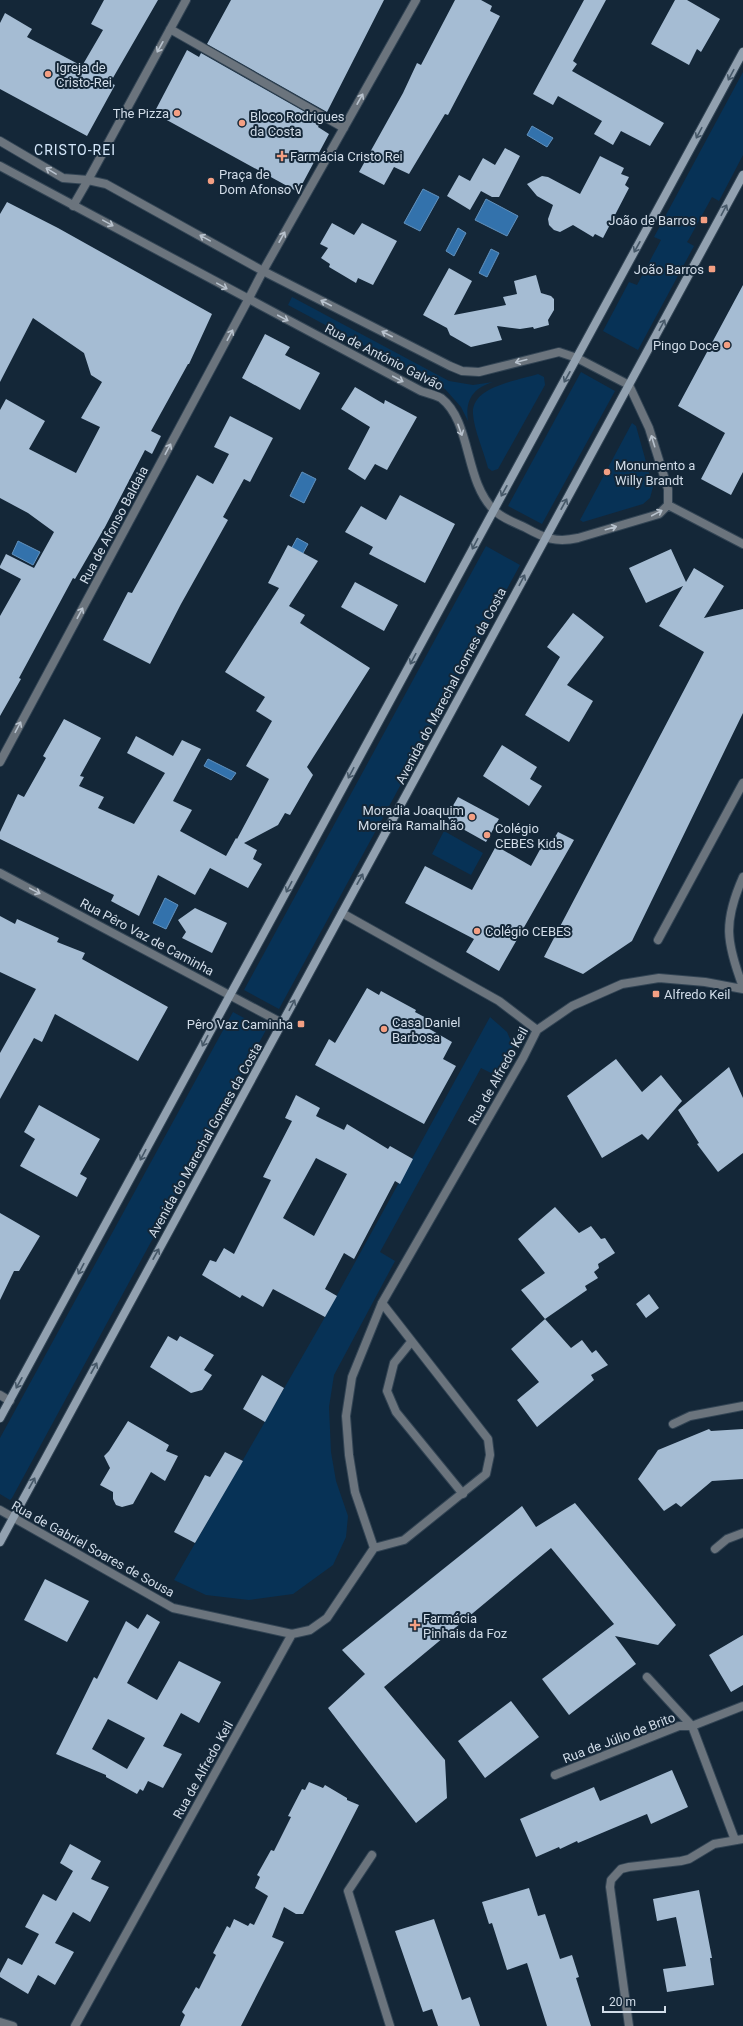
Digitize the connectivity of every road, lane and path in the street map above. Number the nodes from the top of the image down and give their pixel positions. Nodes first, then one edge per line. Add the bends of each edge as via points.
1 (186, 0) edge
2 (416, 0) edge
3 (170, 29) junction
4 (743, 52) edge
5 (344, 128) junction
6 (0, 141) edge
7 (0, 166) edge
8 (743, 175) edge
9 (88, 180) junction
10 (73, 206) junction
11 (263, 270) junction
12 (248, 300) junction
13 (577, 358) junction
14 (629, 385) junction
15 (668, 505) junction
16 (494, 510) junction
17 (545, 538) junction
18 (743, 544) edge
19 (0, 762) edge
20 (743, 783) edge
21 (0, 873) edge
22 (743, 877) edge
23 (342, 913) junction
24 (658, 940) dead end
25 (743, 988) edge
26 (231, 994) junction
27 (282, 1023) junction
28 (537, 1030) junction
29 (382, 1303) junction
30 (411, 1342) junction
31 (0, 1395) edge
32 (10, 1400) junction
33 (743, 1406) edge
34 (0, 1418) edge
35 (673, 1424) dead end
36 (463, 1494) junction
37 (0, 1510) edge
38 (13, 1518) junction
39 (743, 1533) edge
40 (0, 1542) edge
41 (374, 1548) junction
42 (715, 1549) dead end
43 (292, 1634) junction
44 (647, 1677) dead end
45 (743, 1706) edge
46 (692, 1726) junction
47 (555, 1775) dead end
48 (739, 1839) edge
49 (372, 1855) dead end
50 (0, 2022) edge
51 (13, 2026) edge
52 (75, 2026) edge
53 (390, 2026) edge
54 (629, 2026) edge

1 - 3 street
5 -> 2 street
3 - 5 street
3 -> 9 street
4 -> 13 main road
11 -> 5 street
9 -> 6 street via 63,178
7 - 10 street
14 -> 8 main road, Avenida do Marechal Gomes da Costa
9 - 10 street
11 -> 9 street via 106,184
10 -> 12 street
11 - 12 street
13 -> 11 street, Rua de António Galvão via 559,352 479,372 462,371
12 -> 16 street, Rua de António Galvão via 421,391 439,397 451,408 479,488
19 -> 12 street, Rua de Afonso Baldaia
13 - 14 street
13 -> 16 main road
15 -> 14 street via 668,490 649,428
17 -> 14 main road, Avenida do Marechal Gomes da Costa
17 -> 15 street via 578,538 659,514
15 - 18 street
16 - 17 street
16 -> 26 main road
23 -> 17 main road, Avenida do Marechal Gomes da Costa
20 - 24 street
21 -> 26 street, Rua Pêro Vaz de Caminha
22 - 25 street, Rua de Alfredo Keil via 734,898 728,933
27 -> 23 main road, Avenida do Marechal Gomes da Costa
23 - 28 street via 499,1001
25 - 28 street, Rua de Alfredo Keil via 659,978 622,984 572,1006
26 - 27 street, Rua Pêro Vaz de Caminha
26 -> 32 main road
38 -> 27 main road, Avenida do Marechal Gomes da Costa
28 - 29 street, Rua de Alfredo Keil
29 - 30 street
29 - 41 street, Rua de Alfredo Keil via 352,1376 346,1416 355,1492
30 - 36 street via 394,1363 387,1391 396,1412
30 - 36 street via 488,1439 490,1455 486,1474
31 - 32 street
32 - 34 main road
33 - 35 street via 690,1416
36 - 41 street via 404,1540
37 - 38 street, Rua de Gabriel Soares de Sousa
38 - 40 main road, Avenida do Marechal Gomes da Costa
38 - 43 street, Rua de Gabriel Soares de Sousa via 174,1608
39 - 42 street via 727,1539
41 - 43 street via 327,1618 310,1630
43 - 52 street, Rua de Alfredo Keil
44 - 46 street, Rua de Júlio de Brito
45 - 46 street, Rua de Júlio de Brito
46 - 47 street, Rua de Júlio de Brito via 678,1726
46 - 48 street, Rua de Júlio de Brito
48 - 54 street via 714,1844 689,1859 621,1869 610,1880
49 - 53 street via 348,1892
50 - 51 street

